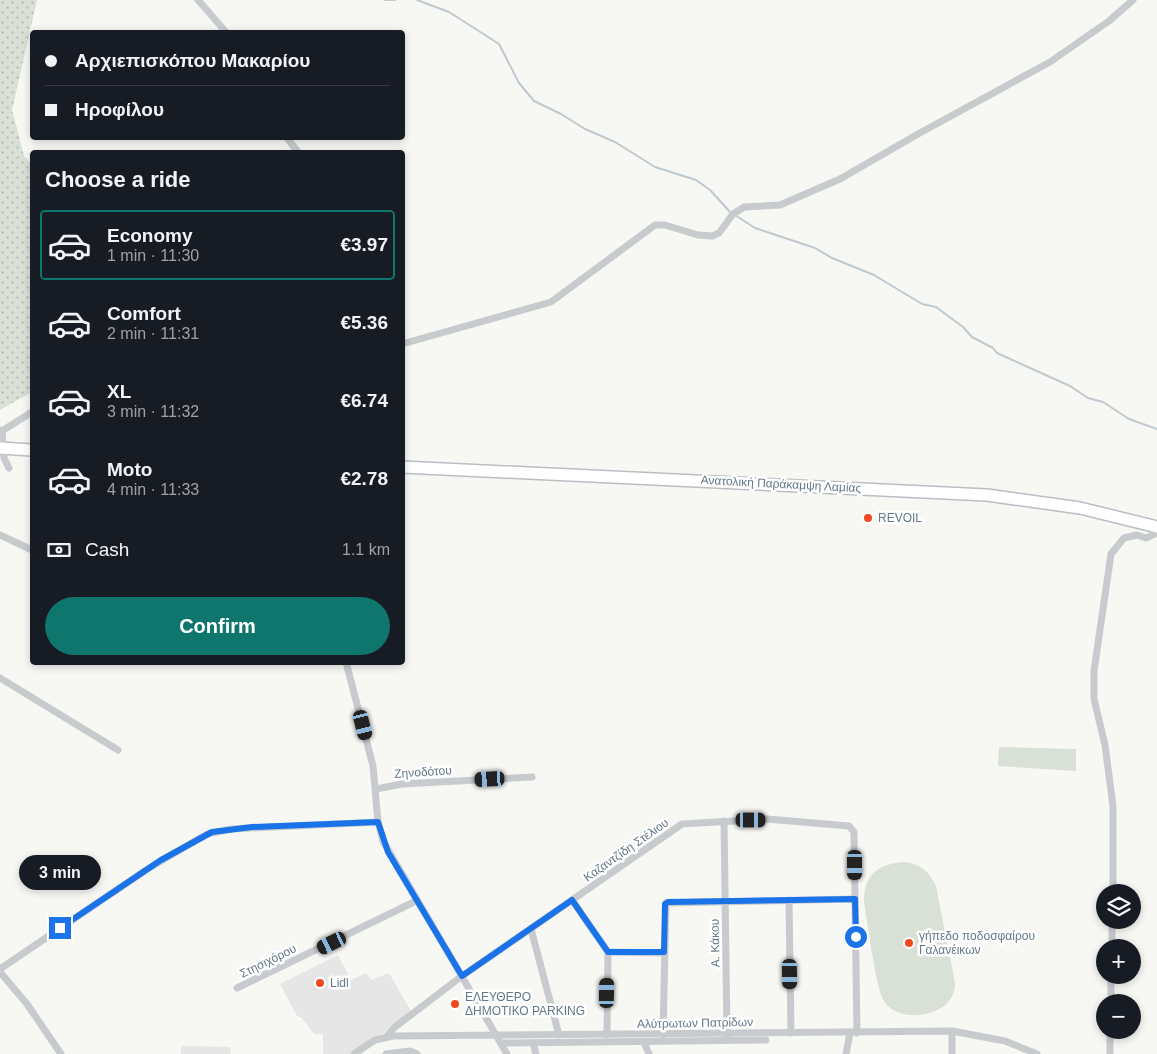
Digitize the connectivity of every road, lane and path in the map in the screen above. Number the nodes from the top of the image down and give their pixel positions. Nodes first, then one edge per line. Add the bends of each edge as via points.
1 (198, 0) edge
2 (1133, 0) edge
3 (224, 30) edge
4 (289, 140) edge
5 (296, 150) edge
6 (405, 343) edge
7 (30, 413) edge
8 (1, 431) edge
9 (30, 450) edge
10 (2, 453) edge
11 (405, 467) edge
12 (9, 468) dead end
13 (1157, 528) edge
14 (1157, 533) edge
15 (0, 535) edge
16 (30, 549) edge
17 (347, 665) edge
18 (0, 678) edge
19 (118, 750) dead end
20 (532, 777) dead end
21 (376, 789) junction
22 (724, 821) junction
23 (378, 822) junction
24 (1113, 884) edge
25 (855, 899) junction
26 (572, 900) junction
27 (726, 900) junction
28 (789, 900) junction
29 (416, 901) junction
30 (531, 928) junction
31 (608, 952) junction
32 (664, 952) junction
33 (0, 971) edge
34 (462, 976) junction
35 (237, 988) dead end
36 (952, 1031) junction
37 (791, 1033) junction
38 (854, 1033) junction
39 (559, 1035) junction
40 (606, 1035) junction
41 (663, 1035) junction
42 (727, 1035) junction
43 (496, 1036) junction
44 (386, 1037) junction
45 (1110, 1039) edge
46 (766, 1040) dead end
47 (644, 1042) junction
48 (501, 1043) junction
49 (533, 1043) junction
50 (61, 1054) edge
51 (354, 1054) edge
52 (386, 1054) edge
53 (417, 1054) edge
54 (507, 1054) edge
55 (536, 1054) edge
56 (649, 1054) edge
57 (846, 1054) edge
58 (952, 1054) edge
59 (1036, 1054) edge
60 (1110, 1054) edge

1 - 3 street
2 - 6 street via 1050,62 840,179 780,205 744,207 712,236 698,236 655,225 551,302
4 - 5 street
7 - 8 street
8 - 10 street
9 - 10 main road
10 - 12 street
11 - 13 main road, Ανατολική Παράκαμψη Λαμίας via 987,495 1080,508
14 - 24 street via 1146,538 1137,535 1124,538 1111,554 1094,671 1094,699 1114,806
15 - 16 street
17 - 21 street
18 - 19 street
20 - 21 street, Ζηνοδότου via 402,784
21 - 23 street
22 - 25 street, Καζαντζίδη Στέλιου via 779,820 849,826 854,832
22 - 26 street, Καζαντζίδη Στέλιου via 682,824
22 - 27 street, Α. Κάκου
23 - 29 street via 388,852
23 - 33 street via 238,828 207,834 139,875
25 - 28 street
25 - 38 street
26 - 30 street, Καζαντζίδη Στέλιου
26 - 31 street
27 - 28 street
27 - 32 street via 665,904
27 - 42 street, Α. Κάκου
28 - 37 street
29 - 34 street
29 - 35 street, Στησιχόρου
30 - 34 street, Καζαντζίδη Στέλιου
30 - 39 street
31 - 32 street
31 - 40 street
32 - 41 street
33 - 50 street
34 - 43 street
34 - 44 street, Καζαντζίδη Στέλιου
36 - 38 street, Αλύτρωτων Πατρίδων
36 - 58 street
36 - 59 street, Αλύτρωτων Πατρίδων via 1005,1041
37 - 38 street, Αλύτρωτων Πατρίδων
37 - 42 street, Αλύτρωτων Πατρίδων
38 - 57 street
39 - 40 street, Αλύτρωτων Πατρίδων
39 - 43 street, Αλύτρωτων Πατρίδων
40 - 41 street, Αλύτρωτων Πατρίδων
41 - 42 street, Αλύτρωτων Πατρίδων
43 - 44 street, Αλύτρωτων Πατρίδων
43 - 48 street
44 - 51 street, Αλύτρωτων Πατρίδων via 375,1040
45 - 60 street
46 - 47 street
47 - 49 street
47 - 56 street
48 - 49 street
48 - 54 street
49 - 55 street
52 - 53 street

